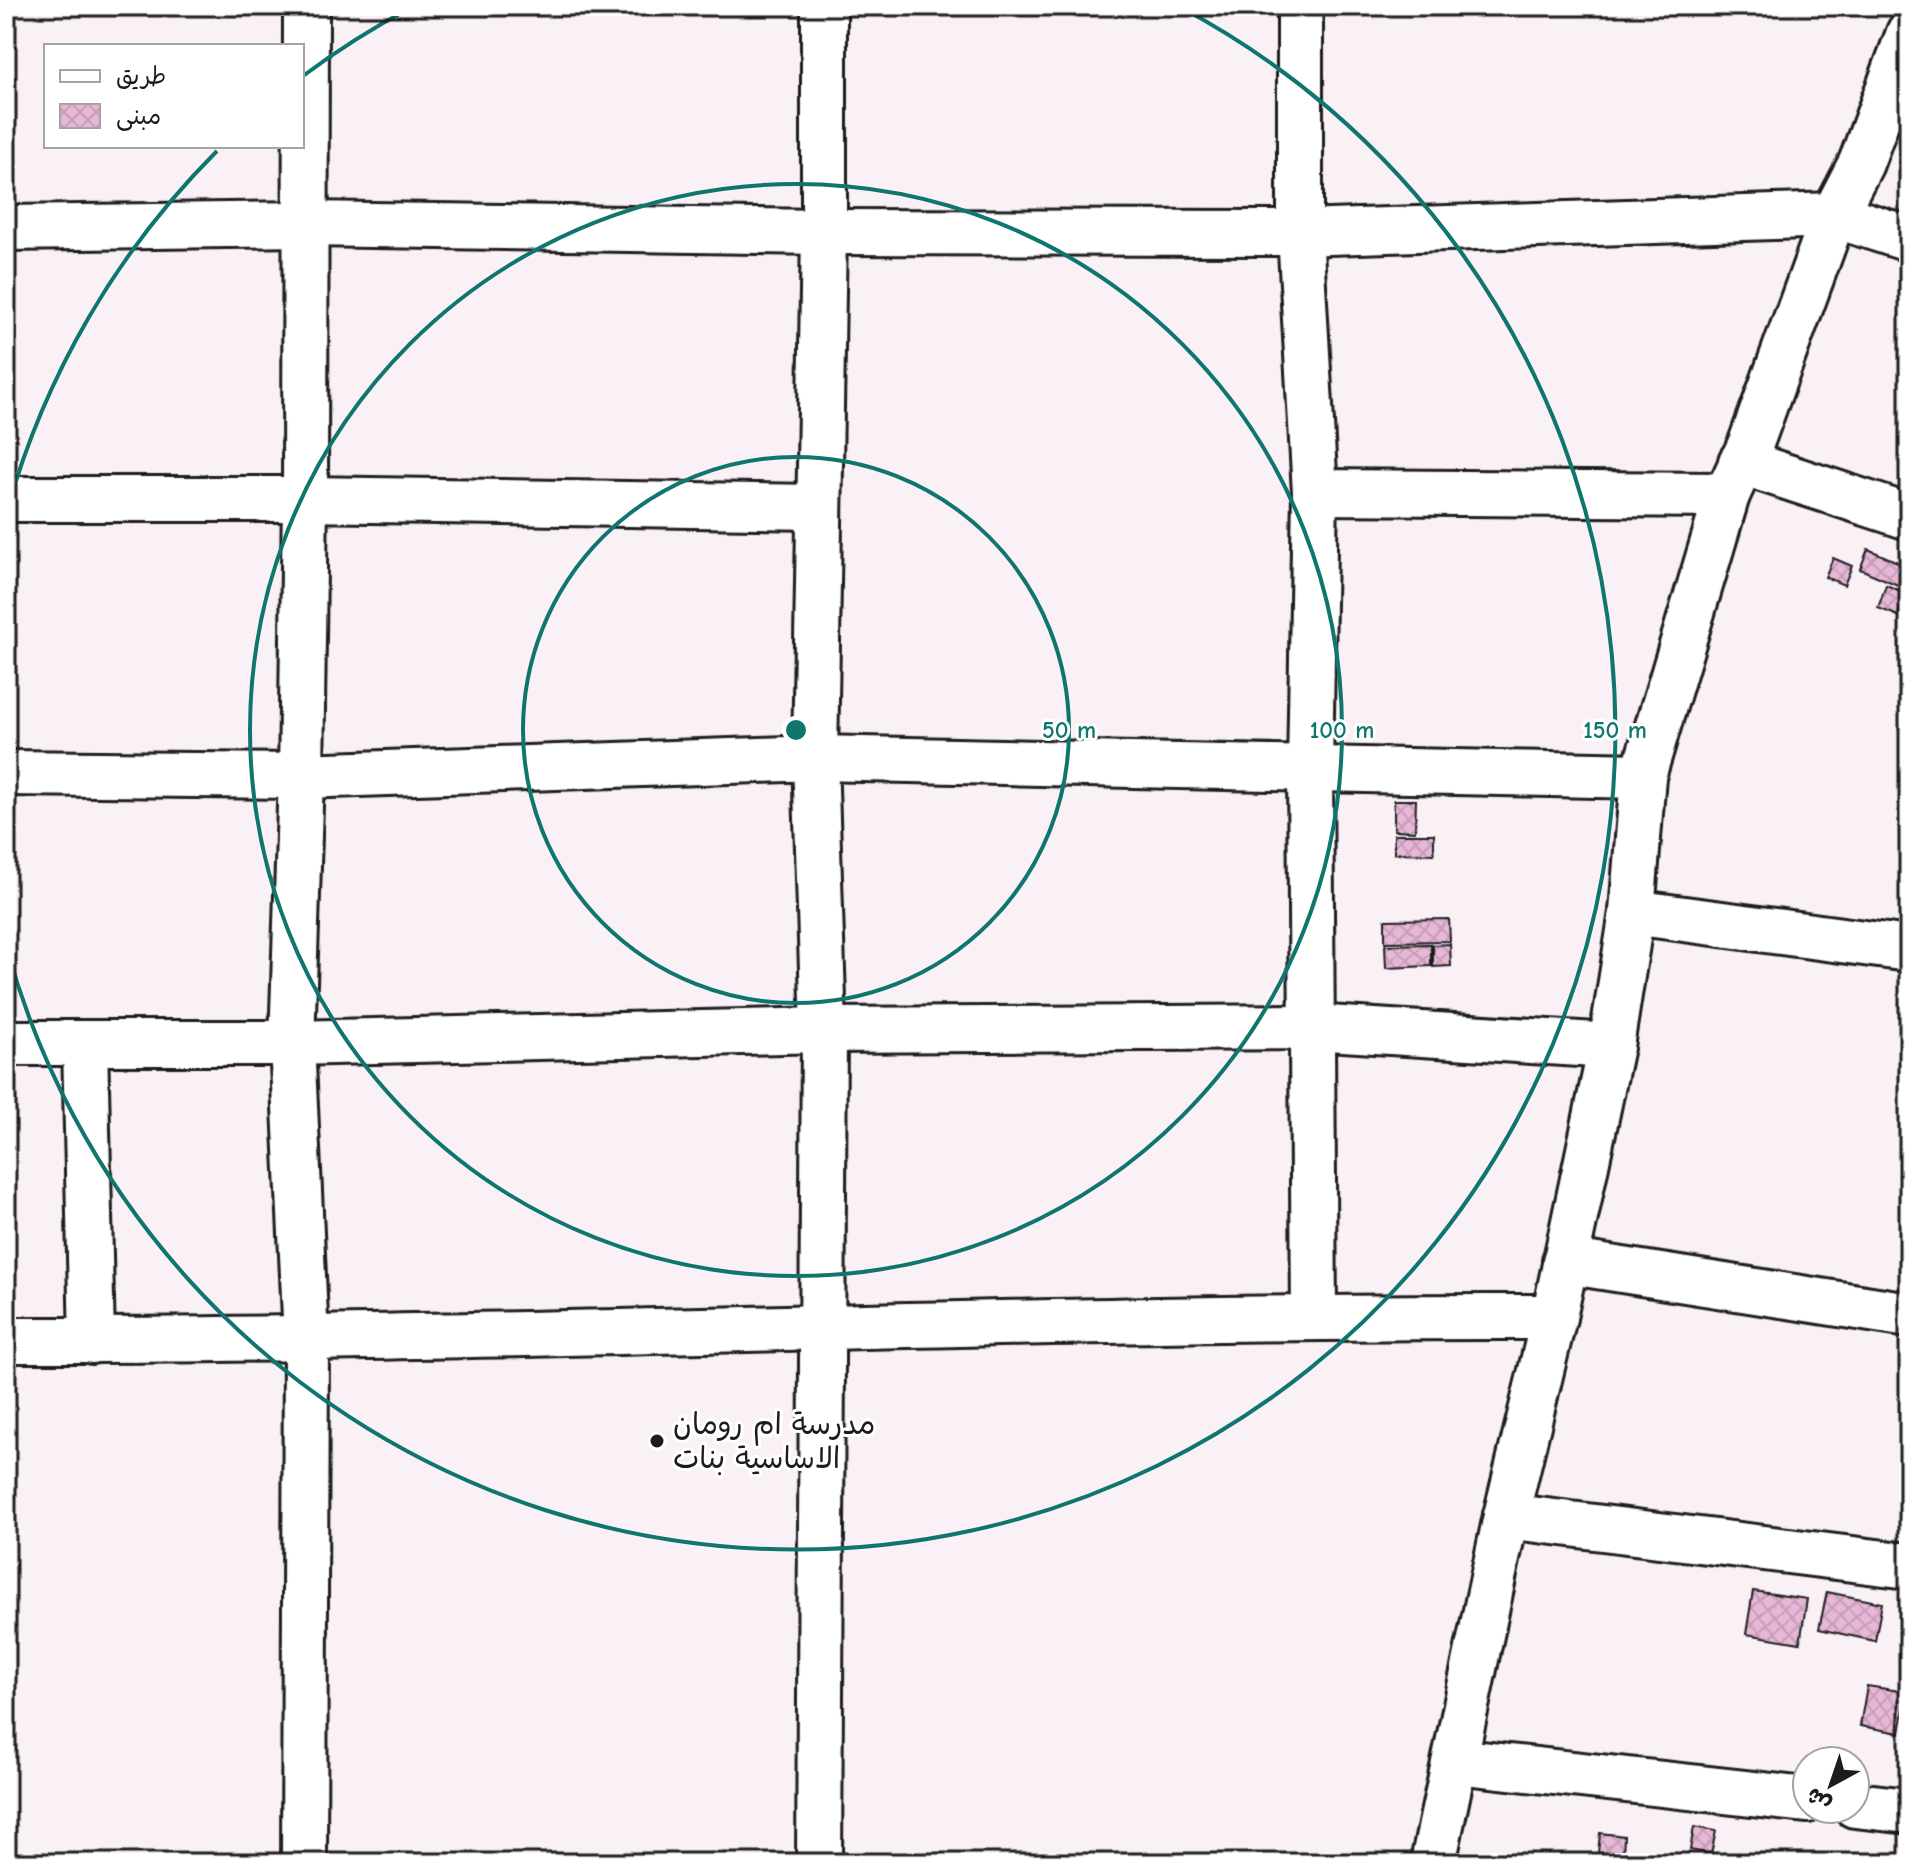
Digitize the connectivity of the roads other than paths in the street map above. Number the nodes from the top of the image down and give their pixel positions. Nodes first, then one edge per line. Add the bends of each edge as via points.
1 (306, 6) edge
2 (824, 6) edge
3 (1300, 6) edge
4 (1909, 33) edge
5 (1834, 215) junction
6 (307, 224) junction
7 (6, 228) edge
8 (824, 232) junction
9 (1300, 233) junction
10 (1909, 239) edge
11 (1734, 478) junction
12 (1315, 492) junction
13 (6, 499) edge
14 (305, 499) junction
15 (818, 507) junction
16 (1909, 517) edge
17 (815, 758) junction
18 (1310, 769) junction
19 (6, 773) edge
20 (301, 776) junction
21 (1643, 776) junction
22 (1632, 912) junction
23 (1909, 949) edge
24 (1312, 1027) junction
25 (824, 1030) junction
26 (6, 1043) edge
27 (292, 1043) junction
28 (85, 1044) junction
29 (1611, 1046) junction
30 (1565, 1261) junction
31 (1909, 1315) edge
32 (1314, 1316) junction
33 (1554, 1317) junction
34 (821, 1328) junction
35 (306, 1339) junction
36 (6, 1340) edge
37 (92, 1341) junction
38 (1506, 1516) junction
39 (1909, 1566) edge
40 (1455, 1761) junction
41 (1791, 1798) edge
42 (1871, 1807) edge
43 (1909, 1811) edge
44 (304, 1863) edge
45 (819, 1863) edge
46 (1433, 1863) edge

1 - 6 street
2 - 8 street
3 - 9 street
4 - 5 street via 1861,163
5 - 9 street
5 - 10 street
5 - 11 street
6 - 7 street
6 - 8 street
6 - 14 street
8 - 9 street
8 - 15 street
9 - 12 street
11 - 12 street
11 - 16 street
11 - 21 street
12 - 18 street
13 - 14 street
14 - 15 street
14 - 20 street
15 - 17 street
17 - 18 street
17 - 20 street
17 - 25 street
18 - 21 street
18 - 24 street
19 - 20 street
20 - 27 street
21 - 22 street
22 - 23 street
22 - 29 street
24 - 25 street
24 - 29 street
24 - 32 street
25 - 27 street
25 - 34 street
26 - 28 street
27 - 28 street
27 - 35 street
28 - 37 street
29 - 30 street
30 - 31 street
30 - 33 street
32 - 33 street
32 - 34 street
33 - 38 street
34 - 35 street
34 - 45 street
35 - 37 street
35 - 44 street
36 - 37 street
38 - 39 street
38 - 40 street
40 - 41 street
40 - 46 street
42 - 43 street

